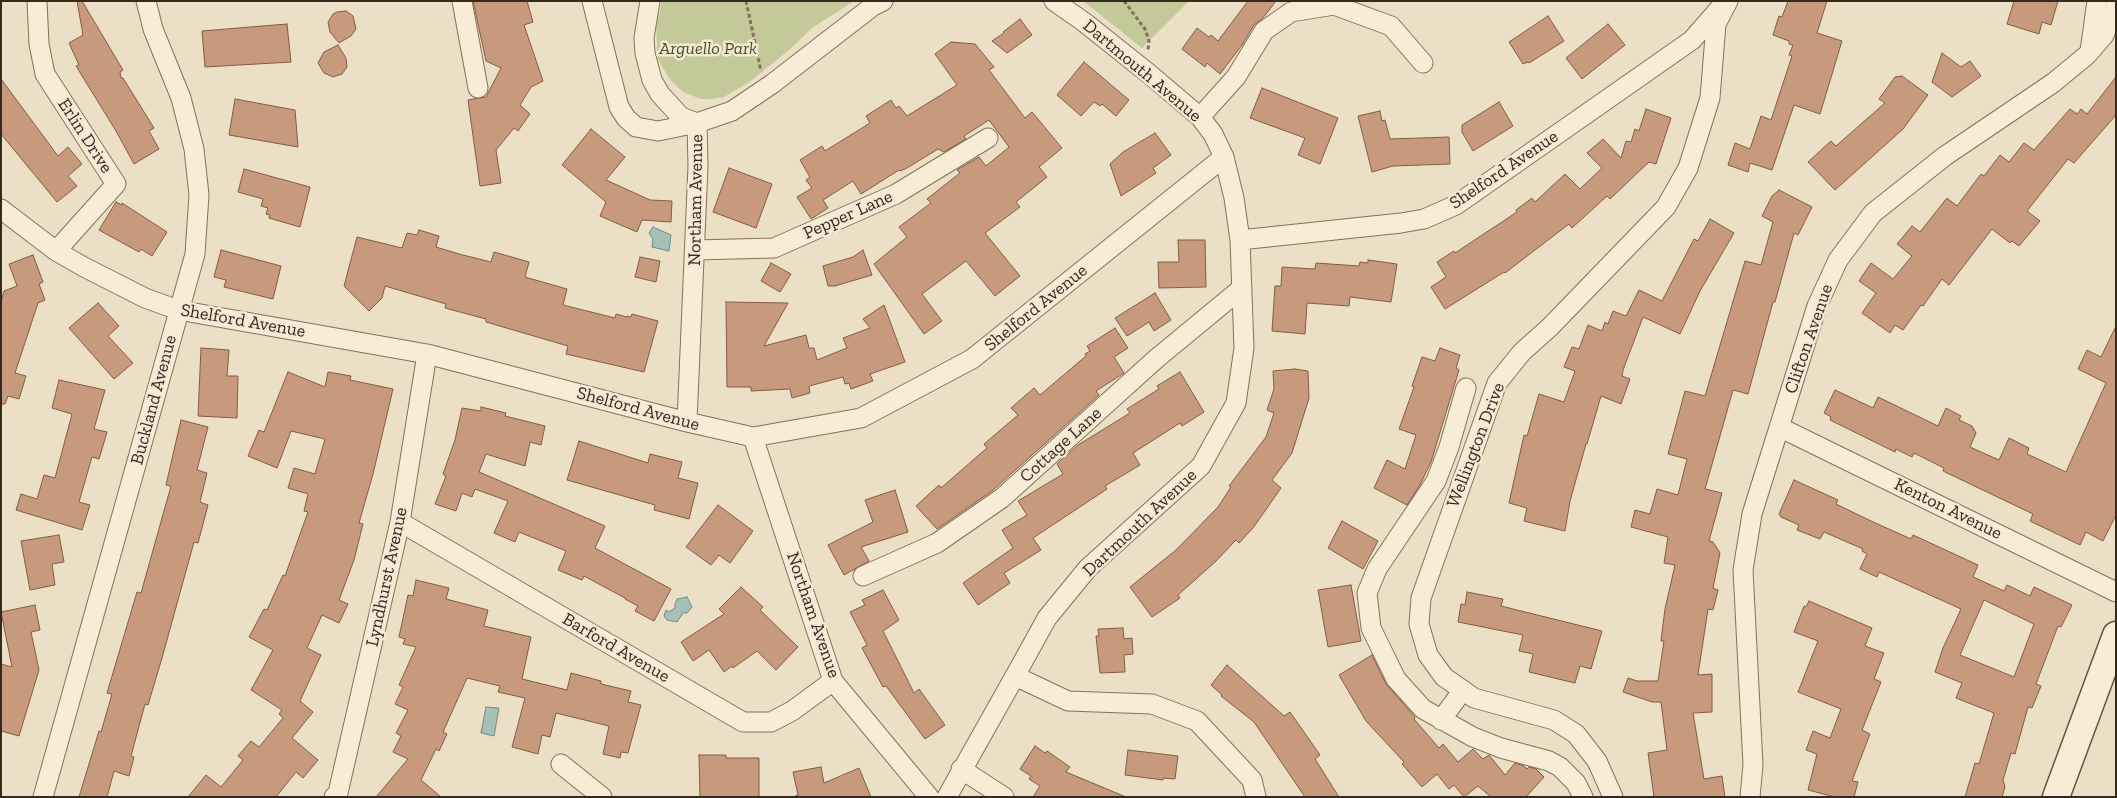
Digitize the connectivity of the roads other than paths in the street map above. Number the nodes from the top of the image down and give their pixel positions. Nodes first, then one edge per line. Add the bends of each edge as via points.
1 (37, 1) edge
2 (146, 1) edge
3 (462, 1) edge
4 (592, 1) edge
5 (650, 1) edge
6 (883, 1) edge
7 (1054, 1) edge
8 (1727, 1) edge
9 (2097, 1) edge
10 (2116, 5) edge
11 (2090, 52) junction
12 (1423, 64) dead end
13 (478, 88) dead end
14 (1200, 118) junction
15 (697, 123) junction
16 (988, 138) dead end
17 (1224, 157) junction
18 (1, 209) edge
19 (1240, 240) junction
20 (696, 250) junction
21 (56, 251) junction
22 (1242, 288) junction
23 (178, 310) junction
24 (427, 354) junction
25 (1466, 388) dead end
26 (687, 422) junction
27 (1779, 426) junction
28 (753, 437) junction
29 (400, 522) junction
30 (863, 576) dead end
31 (2116, 592) edge
32 (2116, 635) edge
33 (1015, 676) junction
34 (833, 681) junction
35 (1463, 690) junction
36 (1441, 720) junction
37 (561, 764) dead end
38 (961, 769) junction
39 (339, 796) edge
40 (43, 797) edge
41 (602, 797) edge
42 (929, 797) edge
43 (947, 797) edge
44 (1004, 797) edge
45 (1256, 797) edge
46 (1583, 797) edge
47 (1613, 797) edge
48 (1750, 797) edge
49 (2056, 797) edge

1 - 21 street, Erlin Drive via 38,44 45,74 116,184
2 - 23 street, Buckland Avenue via 153,29 181,98 194,149 199,196 195,254
3 - 13 street
4 - 15 street via 619,107 626,118 636,127 652,130
5 - 15 street, Northam Avenue via 644,45 652,80 681,117
6 - 15 street via 772,84 732,110
7 - 14 street, Dartmouth Avenue
8 - 19 street, Shelford Avenue via 1692,40 1456,205 1424,219 1401,223
8 - 35 street, Wellington Drive via 1716,24 1710,98 1688,168 1666,207 1522,352 1497,383 1421,598 1419,624 1428,655 1444,677
9 - 11 street
10 - 11 street, Clifton Avenue via 2104,35
11 - 27 street, Clifton Avenue via 2053,83 1945,156 1874,213 1838,260 1817,306
12 - 14 street via 1390,26 1334,5 1291,12 1264,31 1236,77
14 - 17 street, Dartmouth Avenue
15 - 20 street, Northam Avenue
16 - 20 street, Pepper Lane via 896,194 774,248
17 - 19 street, Dartmouth Avenue
17 - 28 street, Shelford Avenue via 972,359 862,418
18 - 21 street, Shelford Avenue
19 - 22 street, Dartmouth Avenue
20 - 26 street, Northam Avenue
21 - 23 street, Shelford Avenue via 114,283
22 - 30 street, Cottage Lane via 1156,359 1002,498 937,544
22 - 33 street, Dartmouth Avenue via 1244,348 1236,403 1201,466 1088,568 1047,618
23 - 24 street, Shelford Avenue
23 - 40 street, Buckland Avenue
24 - 26 street, Shelford Avenue
24 - 29 street, Lyndhurst Avenue
25 - 36 street via 1436,481 1377,569 1367,593 1371,628 1396,679 1423,709
26 - 28 street, Shelford Avenue
27 - 31 street, Kenton Avenue
27 - 48 street, Clifton Avenue via 1752,514 1743,570 1753,765
28 - 34 street, Northam Avenue
29 - 34 street, Barford Avenue via 743,722 771,722 792,712
29 - 39 street, Lyndhurst Avenue
32 - 49 main road
33 - 38 street, Dartmouth Avenue
33 - 45 street via 1068,701 1152,704 1197,721 1252,780
34 - 42 street, Northam Avenue
35 - 36 street
35 - 47 street, Wellington Drive via 1474,698 1554,720 1576,734 1598,761
36 - 46 street via 1501,748 1549,761 1576,783
37 - 41 street
38 - 43 street, Dartmouth Avenue
38 - 44 street

